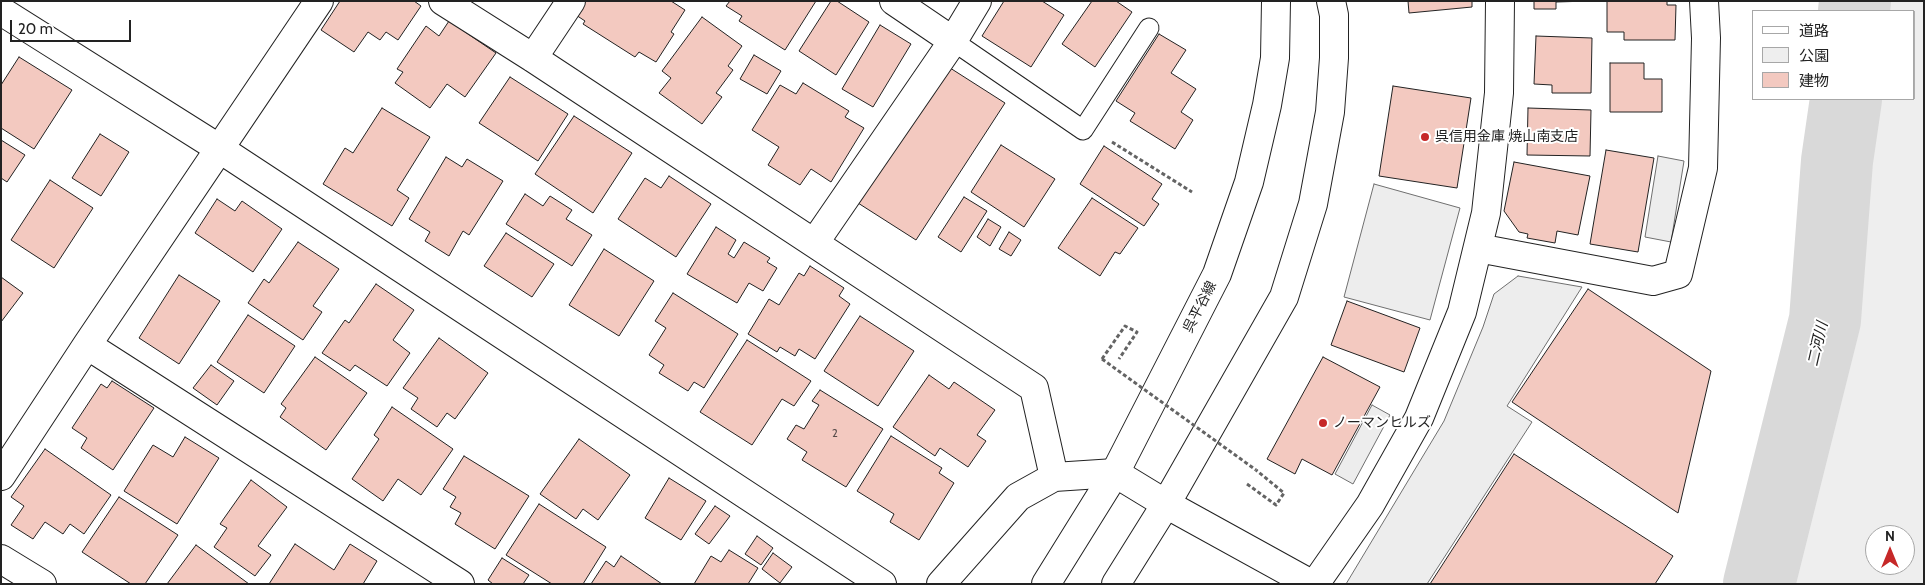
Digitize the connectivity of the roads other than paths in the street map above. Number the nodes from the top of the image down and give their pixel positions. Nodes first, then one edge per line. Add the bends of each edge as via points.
1 (318, 1) edge
2 (443, 1) edge
3 (571, 1) edge
4 (894, 1) edge
5 (977, 1) edge
6 (1276, 1) edge
7 (1331, 1) edge
8 (1500, 1) edge
9 (1704, 1) edge
10 (3, 17) edge
11 (1149, 28) dead end
12 (953, 41) junction
13 (533, 58) junction
14 (220, 149) junction
15 (815, 242) junction
16 (1478, 248) junction
17 (87, 344) junction
18 (1115, 473) junction
19 (1, 476) edge
20 (1054, 477) junction
21 (1166, 504) junction
22 (1, 559) edge
23 (42, 584) edge
24 (460, 584) edge
25 (882, 584) edge
26 (941, 584) edge
27 (1046, 584) edge
28 (1116, 584) edge
29 (1311, 584) edge
30 (1315, 584) edge

1 - 14 street
2 - 13 street
3 - 13 street
4 - 12 street
5 - 12 street
6 - 18 street, 呉平谷線 via 1273,67 1249,182 1217,274
7 - 21 street via 1334,58 1330,112 1313,204 1284,297
8 - 16 street via 1499,93 1486,213
9 - 16 street via 1703,168 1678,274 1653,281
10 - 14 street
11 - 12 lane via 1084,130
12 - 15 street
13 - 15 street
14 - 17 street
14 - 25 street
15 - 20 street via 1034,388
16 - 30 street via 1462,312 1419,418 1370,505
17 - 19 street
17 - 24 street
18 - 20 street
18 - 21 street
18 - 27 street, 呉平谷線
20 - 26 street via 1018,497
21 - 28 street
21 - 29 street
22 - 23 street

